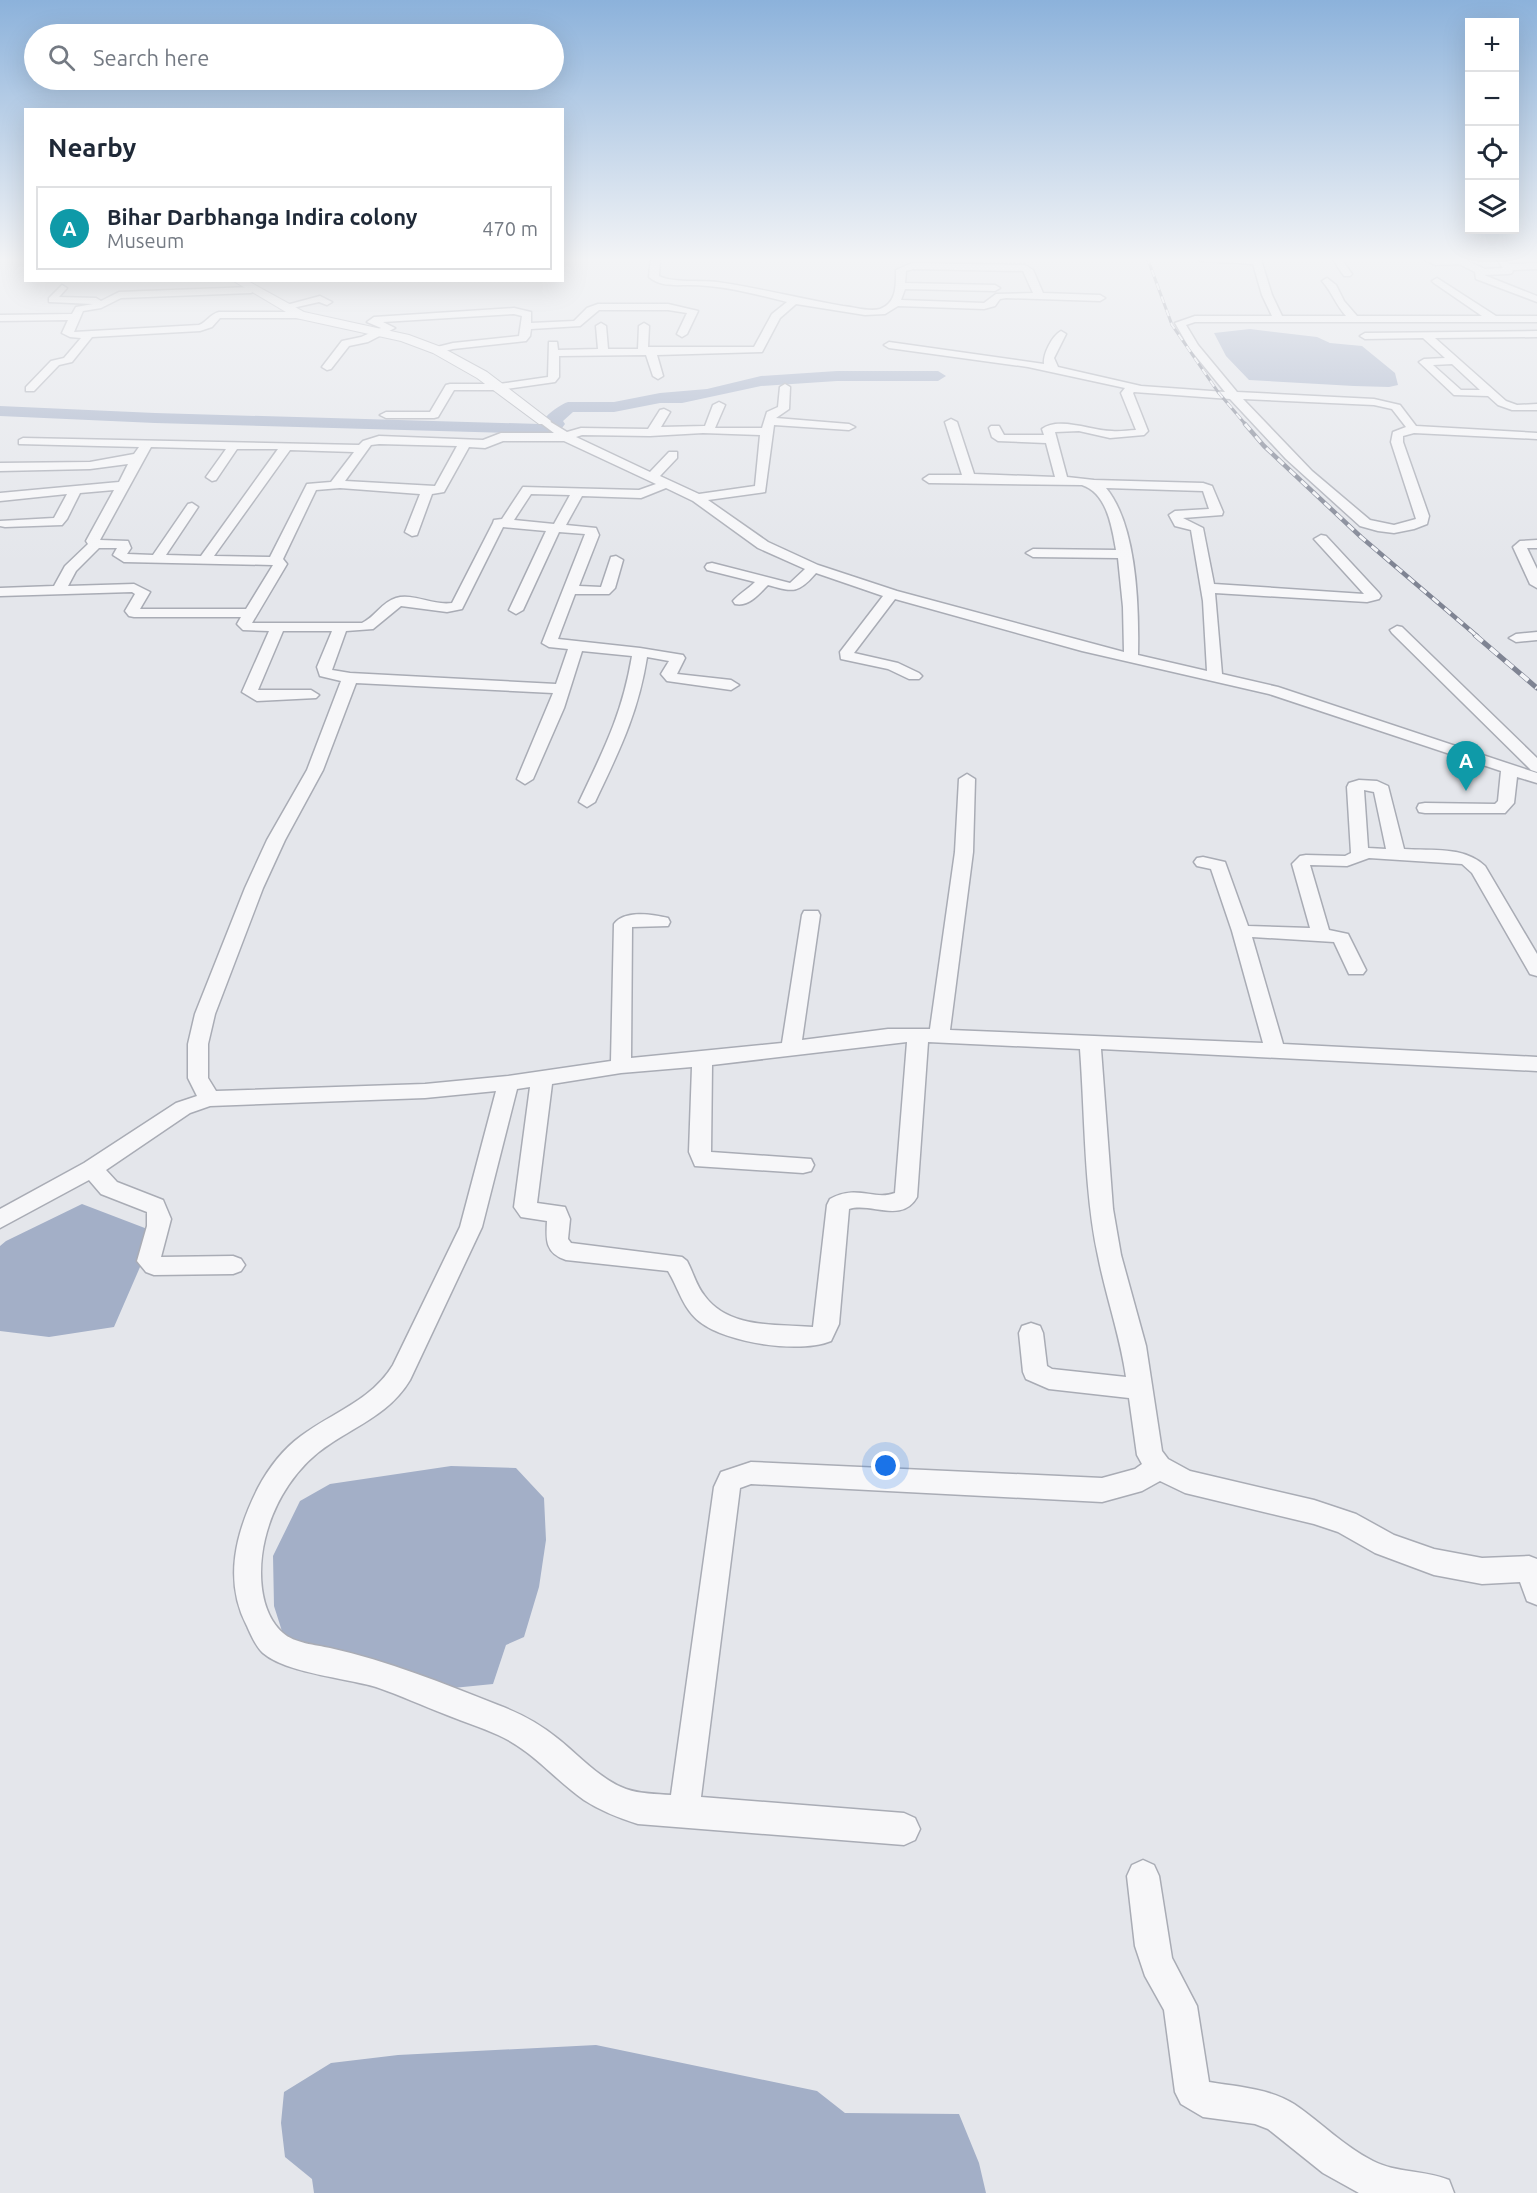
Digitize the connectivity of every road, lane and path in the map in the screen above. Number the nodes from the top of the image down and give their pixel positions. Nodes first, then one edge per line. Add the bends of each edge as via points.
1 (69, 359) edge
2 (332, 359) edge
3 (454, 359) edge
4 (553, 359) edge
5 (650, 359) edge
6 (995, 359) edge
7 (1049, 359) edge
8 (1204, 359) edge
9 (1452, 361) joint
10 (327, 366) dead end
11 (1054, 370) junction
12 (658, 376) dead end
13 (499, 387) junction
14 (785, 387) dead end
15 (1137, 387) junction
16 (30, 389) dead end
17 (1489, 393) junction
18 (1234, 396) junction
19 (719, 405) dead end
20 (1537, 407) edge
21 (664, 412) dead end
22 (387, 415) dead end
23 (951, 422) dead end
24 (548, 424) joint
25 (767, 426) junction
26 (849, 427) dead end
27 (995, 428) dead end
28 (707, 429) junction
29 (1413, 429) junction
30 (653, 431) junction
31 (1537, 436) edge
32 (566, 437) junction
33 (1049, 439) junction
34 (23, 442) dead end
35 (148, 443) junction
36 (465, 443) junction
37 (234, 445) junction
38 (287, 446) junction
39 (362, 449) junction
40 (673, 455) dead end
41 (138, 457) junction
42 (0, 467) edge
43 (653, 476) junction
44 (212, 477) dead end
45 (929, 479) dead end
46 (974, 479) junction
47 (1062, 480) junction
48 (668, 483) junction
49 (1094, 484) junction
50 (123, 485) junction
51 (338, 485) junction
52 (75, 490) junction
53 (427, 491) junction
54 (578, 492) junction
55 (0, 497) edge
56 (697, 498) junction
57 (192, 507) dead end
58 (507, 522) junction
59 (5, 523) dead end
60 (556, 528) junction
61 (412, 532) dead end
62 (1321, 538) dead end
63 (96, 543) junction
64 (1537, 544) edge
65 (1033, 553) dead end
66 (1125, 554) junction
67 (157, 558) junction
68 (205, 559) junction
69 (276, 560) junction
70 (616, 560) dead end
71 (712, 567) dead end
72 (813, 568) junction
73 (764, 581) junction
74 (1537, 584) edge
75 (1209, 588) junction
76 (570, 590) junction
77 (58, 591) junction
78 (0, 592) edge
79 (892, 594) junction
80 (740, 601) dead end
81 (516, 610) dead end
82 (249, 616) junction
83 (278, 627) junction
84 (341, 627) junction
85 (1397, 630) dead end
86 (1537, 636) edge
87 (1516, 638) dead end
88 (576, 646) junction
89 (640, 652) junction
90 (1131, 657) junction
91 (1215, 675) junction
92 (914, 676) dead end
93 (350, 678) junction
94 (731, 685) dead end
95 (563, 689) junction
96 (311, 695) dead end
97 (1537, 767) edge
98 (1509, 770) junction
99 (1537, 778) edge
100 (525, 779) dead end
101 (967, 779) dead end
102 (588, 802) dead end
103 (1425, 808) dead end
104 (1360, 854) junction
105 (1396, 854) junction
106 (1203, 862) dead end
107 (811, 915) dead end
108 (661, 922) dead end
109 (1241, 931) junction
110 (1321, 934) junction
111 (1356, 970) dead end
112 (1537, 970) edge
113 (928, 1035) junction
114 (1090, 1042) junction
115 (791, 1049) junction
116 (1275, 1050) junction
117 (702, 1059) junction
118 (1537, 1065) edge
119 (621, 1066) junction
120 (542, 1077) junction
121 (508, 1083) junction
122 (209, 1099) junction
123 (803, 1165) dead end
124 (92, 1169) junction
125 (0, 1220) edge
126 (233, 1265) dead end
127 (1031, 1333) dead end
128 (1141, 1389) junction
129 (1159, 1467) junction
130 (1534, 1576) edge
131 (684, 1812) junction
132 (904, 1830) dead end
133 (1143, 1876) dead end
134 (1436, 2193) edge

1 - 16 street via 53,364
2 - 10 street
3 - 13 street
4 - 13 street via 553,379
5 - 12 street
6 - 11 street
7 - 11 street
8 - 18 street
9 - 17 street
9 - 17 street via 1424,362 1458,393
11 - 15 street
13 - 22 street via 450,387 434,415
13 - 24 street
14 - 25 street via 783,409 772,412
15 - 18 street
15 - 33 street via 1127,391 1140,433 1110,435 1051,427 1047,430
17 - 20 street via 1508,406
18 - 29 street via 1384,404 1400,410
18 - 29 street via 1322,489 1373,527 1409,527 1422,521 1396,438 1400,431
19 - 28 street
21 - 30 street
23 - 46 street via 967,475
24 - 32 street
25 - 26 street
25 - 28 street
25 - 56 street via 761,489
27 - 33 street via 1002,439
28 - 30 street
29 - 31 street
30 - 32 street via 581,431
32 - 36 street via 501,437 489,444
32 - 43 street
33 - 47 street
34 - 35 street
35 - 37 street
35 - 41 street
36 - 39 street via 379,440
36 - 53 street via 443,487
37 - 38 street
37 - 44 street
38 - 39 street
38 - 68 street
39 - 51 street
40 - 43 street
41 - 42 street via 103,464
41 - 50 street
43 - 48 street
45 - 46 street
46 - 47 street
47 - 49 street
48 - 54 street via 641,494
48 - 56 street
49 - 66 street via 1109,501
49 - 75 street via 1208,489 1217,512 1175,514 1180,523 1197,528
50 - 52 street
50 - 63 street via 93,541
51 - 53 street
51 - 69 street via 311,487
52 - 55 street
52 - 59 street via 57,522
53 - 61 street
54 - 58 street via 527,490
54 - 60 street
56 - 72 street via 763,545
57 - 67 street
58 - 60 street
58 - 84 street via 496,525 457,606 399,601 372,625
60 - 76 street via 592,533
60 - 81 street
62 - 75 street via 1374,596
63 - 67 street via 123,544 120,555 124,558
63 - 77 street via 70,569
64 - 74 street via 1520,547
65 - 66 street
66 - 90 street via 1132,605
67 - 68 street
68 - 69 street
69 - 82 street via 280,564
70 - 76 street via 604,591
71 - 73 street
72 - 73 street via 796,586
72 - 79 street
73 - 80 street
75 - 91 street
76 - 88 street via 548,641
77 - 78 street
77 - 82 street via 140,589 143,592 134,614
79 - 90 street
79 - 92 street via 846,656 894,666
82 - 83 street via 245,626
83 - 84 street
83 - 96 street via 250,692 257,696
84 - 93 street via 324,670 329,675
85 - 97 street
86 - 87 street
88 - 89 street
88 - 95 street
89 - 94 street via 678,658 669,674 672,678
89 - 102 street via 628,713
90 - 91 street
91 - 98 street via 1317,704
93 - 95 street
93 - 122 street via 315,770 254,888 205,1014 198,1044 198,1078
95 - 100 street
98 - 99 street
98 - 103 street via 1506,803 1499,809
101 - 113 street via 964,852
104 - 105 street
104 - 105 street via 1355,788 1359,785 1382,790
104 - 110 street via 1347,861 1302,861
105 - 112 street via 1458,857 1474,864
106 - 109 street via 1219,866
107 - 115 street
108 - 119 street via 633,920 622,924
109 - 110 street
109 - 116 street
110 - 111 street via 1341,938
113 - 114 street
113 - 115 street via 888,1036
113 - 120 street via 906,1197 896,1203 848,1199 838,1205 827,1324 822,1334 815,1337 732,1328 698,1306 674,1263 561,1248 556,1238 557,1213 530,1211 525,1207
114 - 116 street
114 - 128 street via 1102,1209
115 - 117 street
116 - 118 street
117 - 119 street
117 - 123 street via 700,1152 704,1160
119 - 120 street
120 - 121 street
121 - 122 street via 425,1091
121 - 131 street via 470,1228 398,1380 370,1407 321,1435 275,1480 249,1546 247,1586 255,1617 274,1644 376,1673 499,1721 532,1737 616,1803
122 - 124 street via 183,1108
124 - 125 street
124 - 126 street via 109,1188 159,1210 160,1220 148,1255 154,1266
127 - 128 street via 1035,1372 1040,1376
128 - 129 street via 1150,1455
129 - 130 street via 1185,1481 1346,1523 1384,1544 1434,1562
129 - 131 street via 1142,1479 1102,1490 751,1473 730,1480
131 - 132 street
133 - 134 street via 1152,1946 1157,1964 1180,2006 1193,2092 1203,2099 1255,2106 1280,2116 1336,2160 1369,2179

